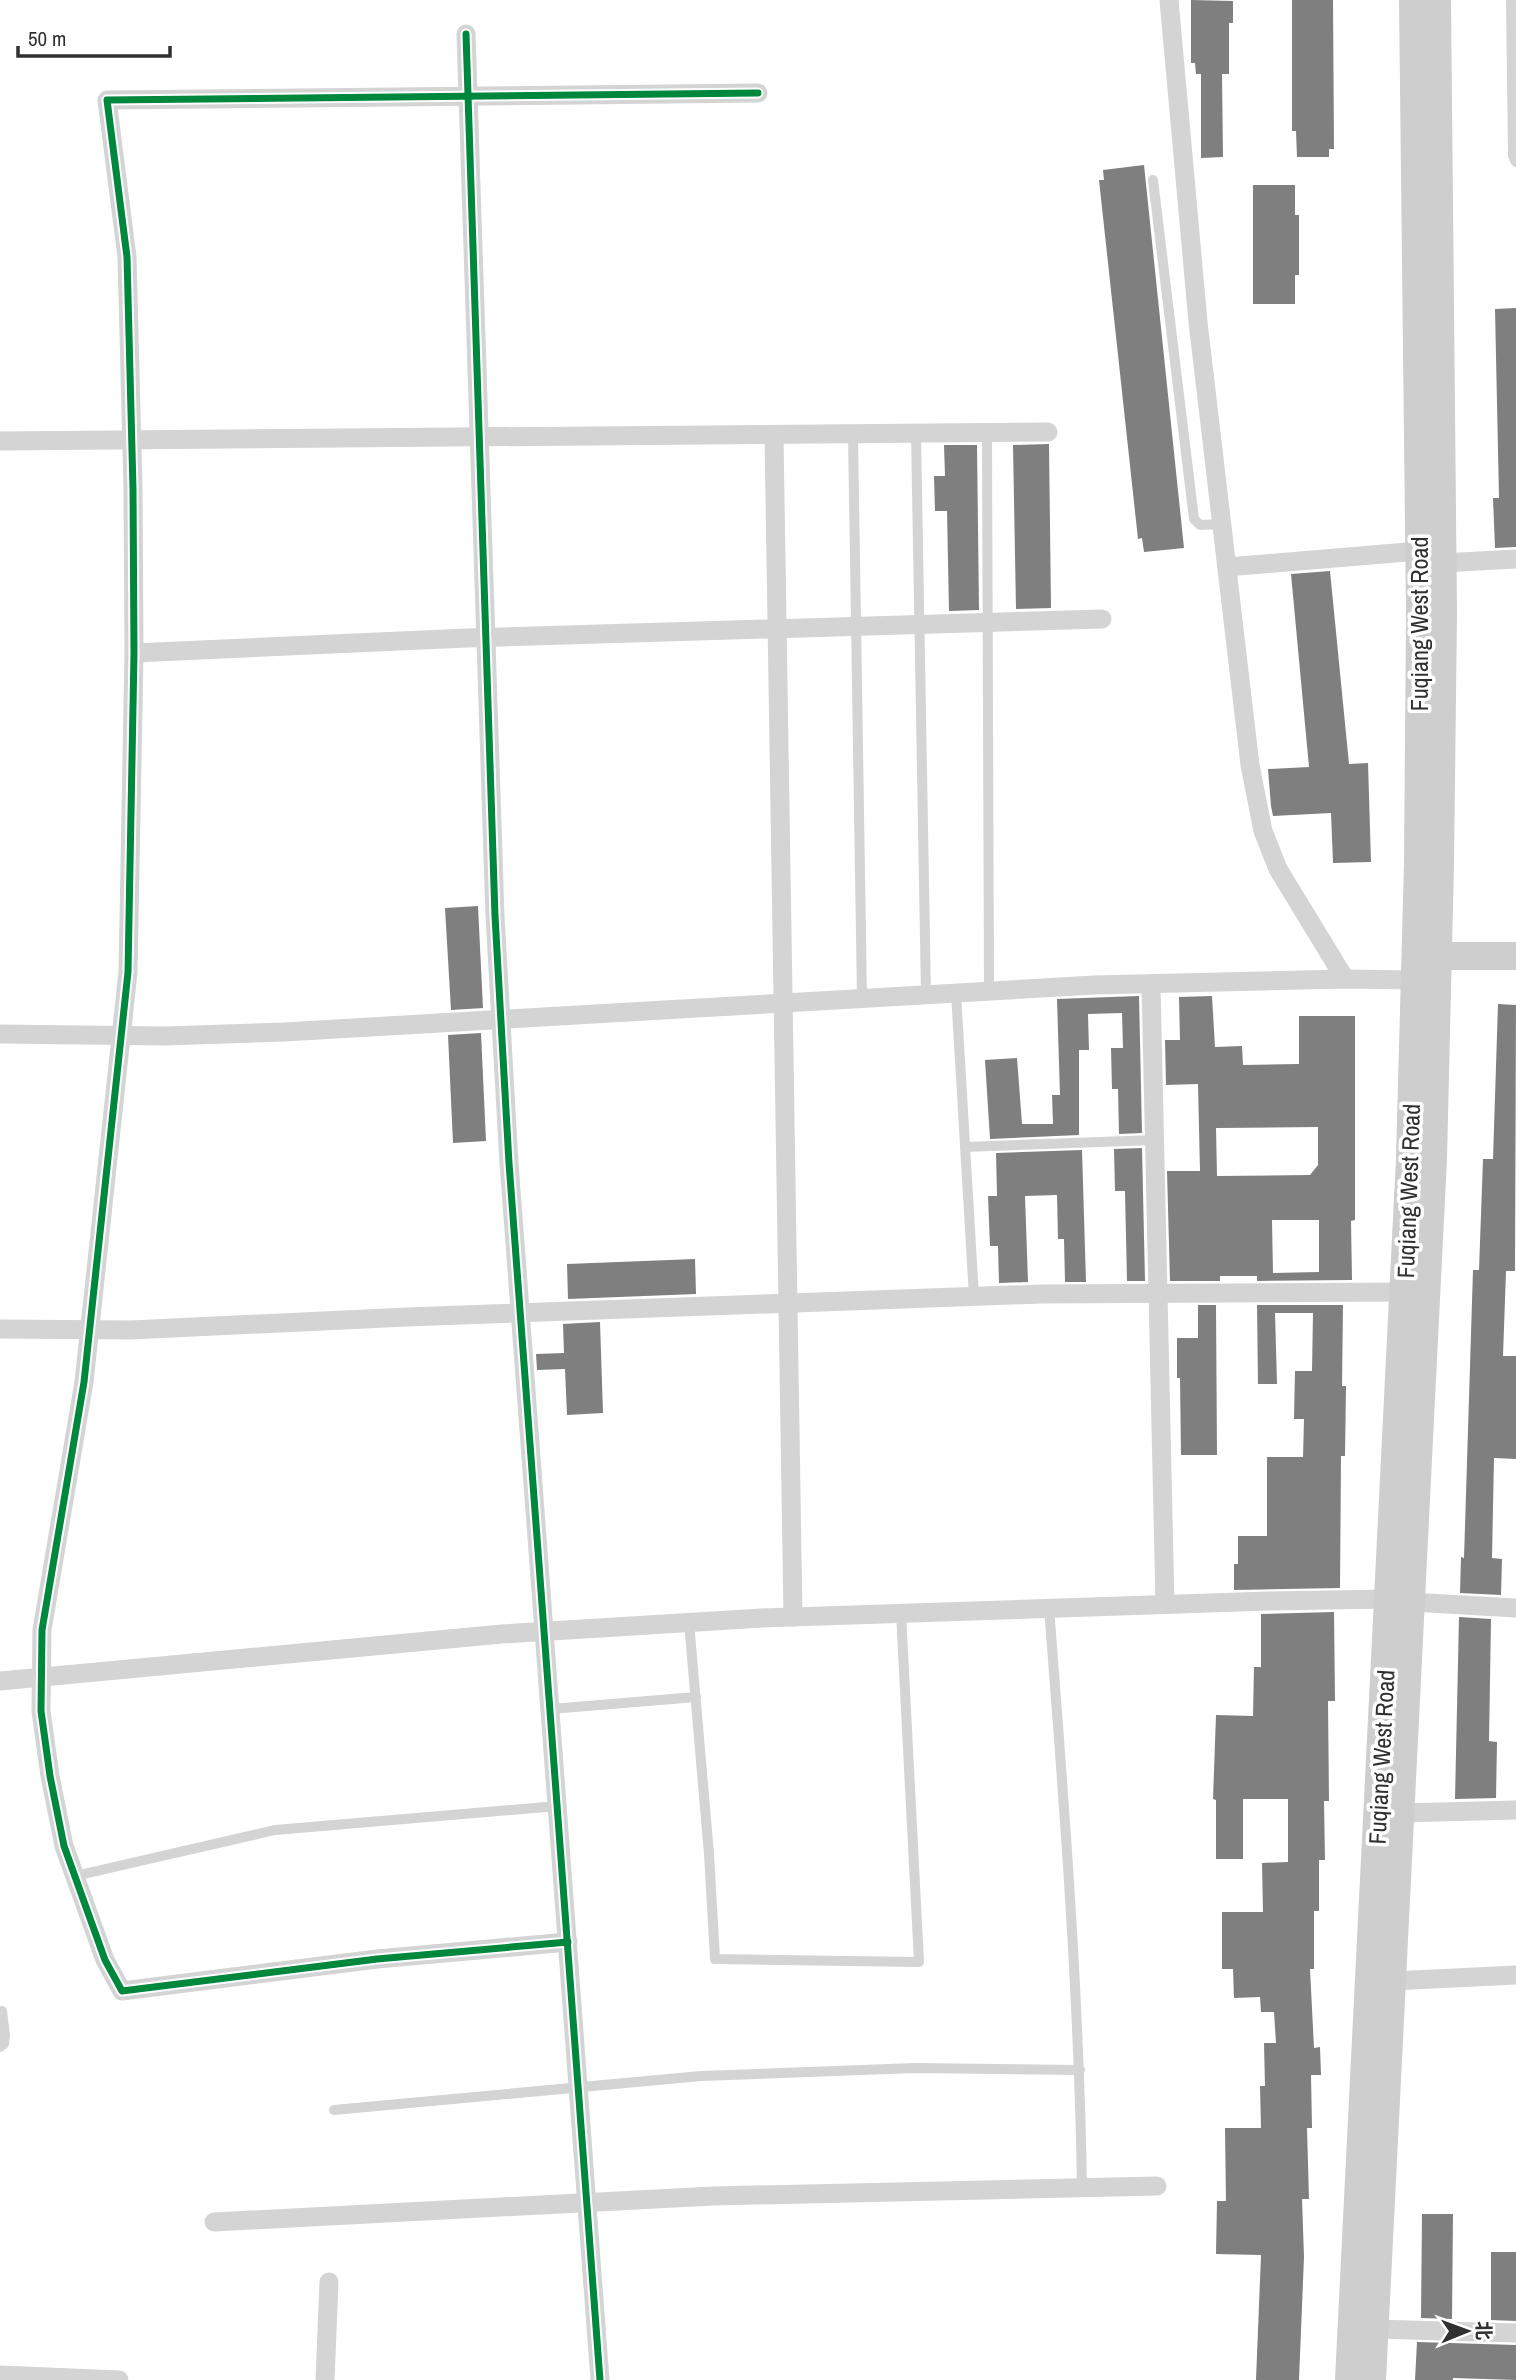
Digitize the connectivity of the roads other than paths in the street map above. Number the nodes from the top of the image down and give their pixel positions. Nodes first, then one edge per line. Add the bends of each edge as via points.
1 (1168, 0) edge
2 (1413, 0) edge
3 (1437, 0) edge
4 (1511, 0) edge
5 (466, 34) dead end
6 (758, 93) dead end
7 (468, 96) junction
8 (1516, 162) edge
9 (1153, 180) dead end
10 (1048, 432) dead end
11 (987, 433) junction
12 (853, 434) junction
13 (916, 434) junction
14 (774, 435) junction
15 (479, 437) junction
16 (132, 440) junction
17 (0, 441) edge
18 (1222, 524) junction
19 (1431, 557) junction
20 (1516, 559) edge
21 (1227, 567) junction
22 (1102, 620) dead end
23 (988, 623) junction
24 (919, 625) junction
25 (856, 627) junction
26 (777, 629) junction
27 (486, 638) junction
28 (134, 653) junction
29 (1516, 937) edge
30 (1424, 954) junction
31 (1516, 956) edge
32 (1345, 979) junction
33 (1151, 984) junction
34 (989, 991) junction
35 (956, 993) junction
36 (926, 995) junction
37 (862, 998) junction
38 (783, 1003) junction
39 (500, 1019) junction
40 (0, 1034) edge
41 (121, 1035) junction
42 (1155, 1140) junction
43 (965, 1147) junction
44 (1404, 1292) junction
45 (1158, 1294) junction
46 (974, 1297) junction
47 (788, 1303) junction
48 (520, 1313) junction
49 (0, 1329) edge
50 (89, 1330) junction
51 (1400, 1601) junction
52 (1165, 1604) junction
53 (1049, 1608) junction
54 (1516, 1608) edge
55 (901, 1613) junction
56 (793, 1617) junction
57 (689, 1622) junction
58 (545, 1631) junction
59 (41, 1678) junction
60 (0, 1681) edge
61 (696, 1698) junction
62 (551, 1709) junction
63 (558, 1806) junction
64 (1516, 1810) edge
65 (1401, 1813) junction
66 (75, 1876) junction
67 (568, 1942) junction
68 (1516, 1975) edge
69 (1392, 1981) junction
70 (2, 2011) dead end
71 (0, 2047) edge
72 (1080, 2070) junction
73 (579, 2088) junction
74 (334, 2110) dead end
75 (1157, 2186) dead end
76 (1082, 2188) junction
77 (587, 2203) junction
78 (214, 2222) dead end
79 (329, 2282) dead end
80 (1374, 2329) junction
81 (1516, 2333) edge
82 (0, 2375) edge
83 (119, 2380) edge
84 (325, 2380) edge
85 (600, 2380) edge
86 (1349, 2380) edge
87 (1372, 2380) edge

1 - 18 street
2 - 19 main road, Fuqiang West Road
3 - 19 main road, Fuqiang West Road
4 - 8 lane
5 - 7 street
6 - 7 street
7 - 15 street
7 - 16 street via 107,100 127,257
9 - 18 lane via 1194,519 1200,526
10 - 11 street
11 - 13 street
11 - 23 lane
12 - 13 street
12 - 14 street
12 - 25 lane
13 - 24 lane
14 - 15 street
14 - 26 street
15 - 16 street
15 - 27 street
16 - 17 street
16 - 28 street
18 - 21 street
19 - 20 street
19 - 21 street
19 - 30 main road, Fuqiang West Road
21 - 32 street via 1250,765 1263,831 1289,889
22 - 23 street
23 - 24 street
23 - 34 lane
24 - 25 street
24 - 36 lane
25 - 26 street
25 - 37 lane
26 - 27 street
26 - 38 street
27 - 28 street
27 - 39 street
28 - 41 street via 128,972
29 - 30 main road
30 - 31 main road
30 - 32 street
30 - 44 main road, Fuqiang West Road
30 - 51 main road, Fuqiang West Road via 1433,1159
32 - 33 street
33 - 34 street
33 - 42 street
34 - 35 street
35 - 36 street
35 - 43 lane
36 - 37 street
37 - 38 street
38 - 39 street
38 - 47 street
39 - 41 street via 284,1032
39 - 48 street
40 - 41 street
41 - 50 street
42 - 43 lane
42 - 45 street
43 - 46 lane
44 - 45 street
44 - 51 main road, Fuqiang West Road
45 - 46 street
45 - 52 street
46 - 47 street
47 - 48 street
47 - 56 street
48 - 50 street
48 - 58 street
49 - 50 street
50 - 59 street via 41,1630
51 - 52 street
51 - 54 street
51 - 65 main road, Fuqiang West Road
51 - 86 main road, Fuqiang West Road
52 - 53 street
53 - 55 street
53 - 72 lane
55 - 56 street
55 - 61 lane via 919,1962 715,1959
56 - 57 street
57 - 58 street
57 - 61 lane
58 - 59 street
58 - 62 street
59 - 60 street
59 - 66 street via 50,1776
61 - 62 lane
62 - 63 street
63 - 66 lane via 275,1830
63 - 67 street
64 - 65 street
65 - 69 main road, Fuqiang West Road
66 - 67 street via 105,1960 122,1991 377,1959
67 - 73 street
68 - 69 street
69 - 80 main road, Fuqiang West Road
70 - 71 lane via 5,2035
72 - 73 lane via 915,2068 701,2076
72 - 76 lane
73 - 74 lane
73 - 77 street
75 - 76 street
76 - 77 street
77 - 78 street
77 - 85 street
79 - 84 street
80 - 81 street
80 - 87 main road, Fuqiang West Road
82 - 83 street

